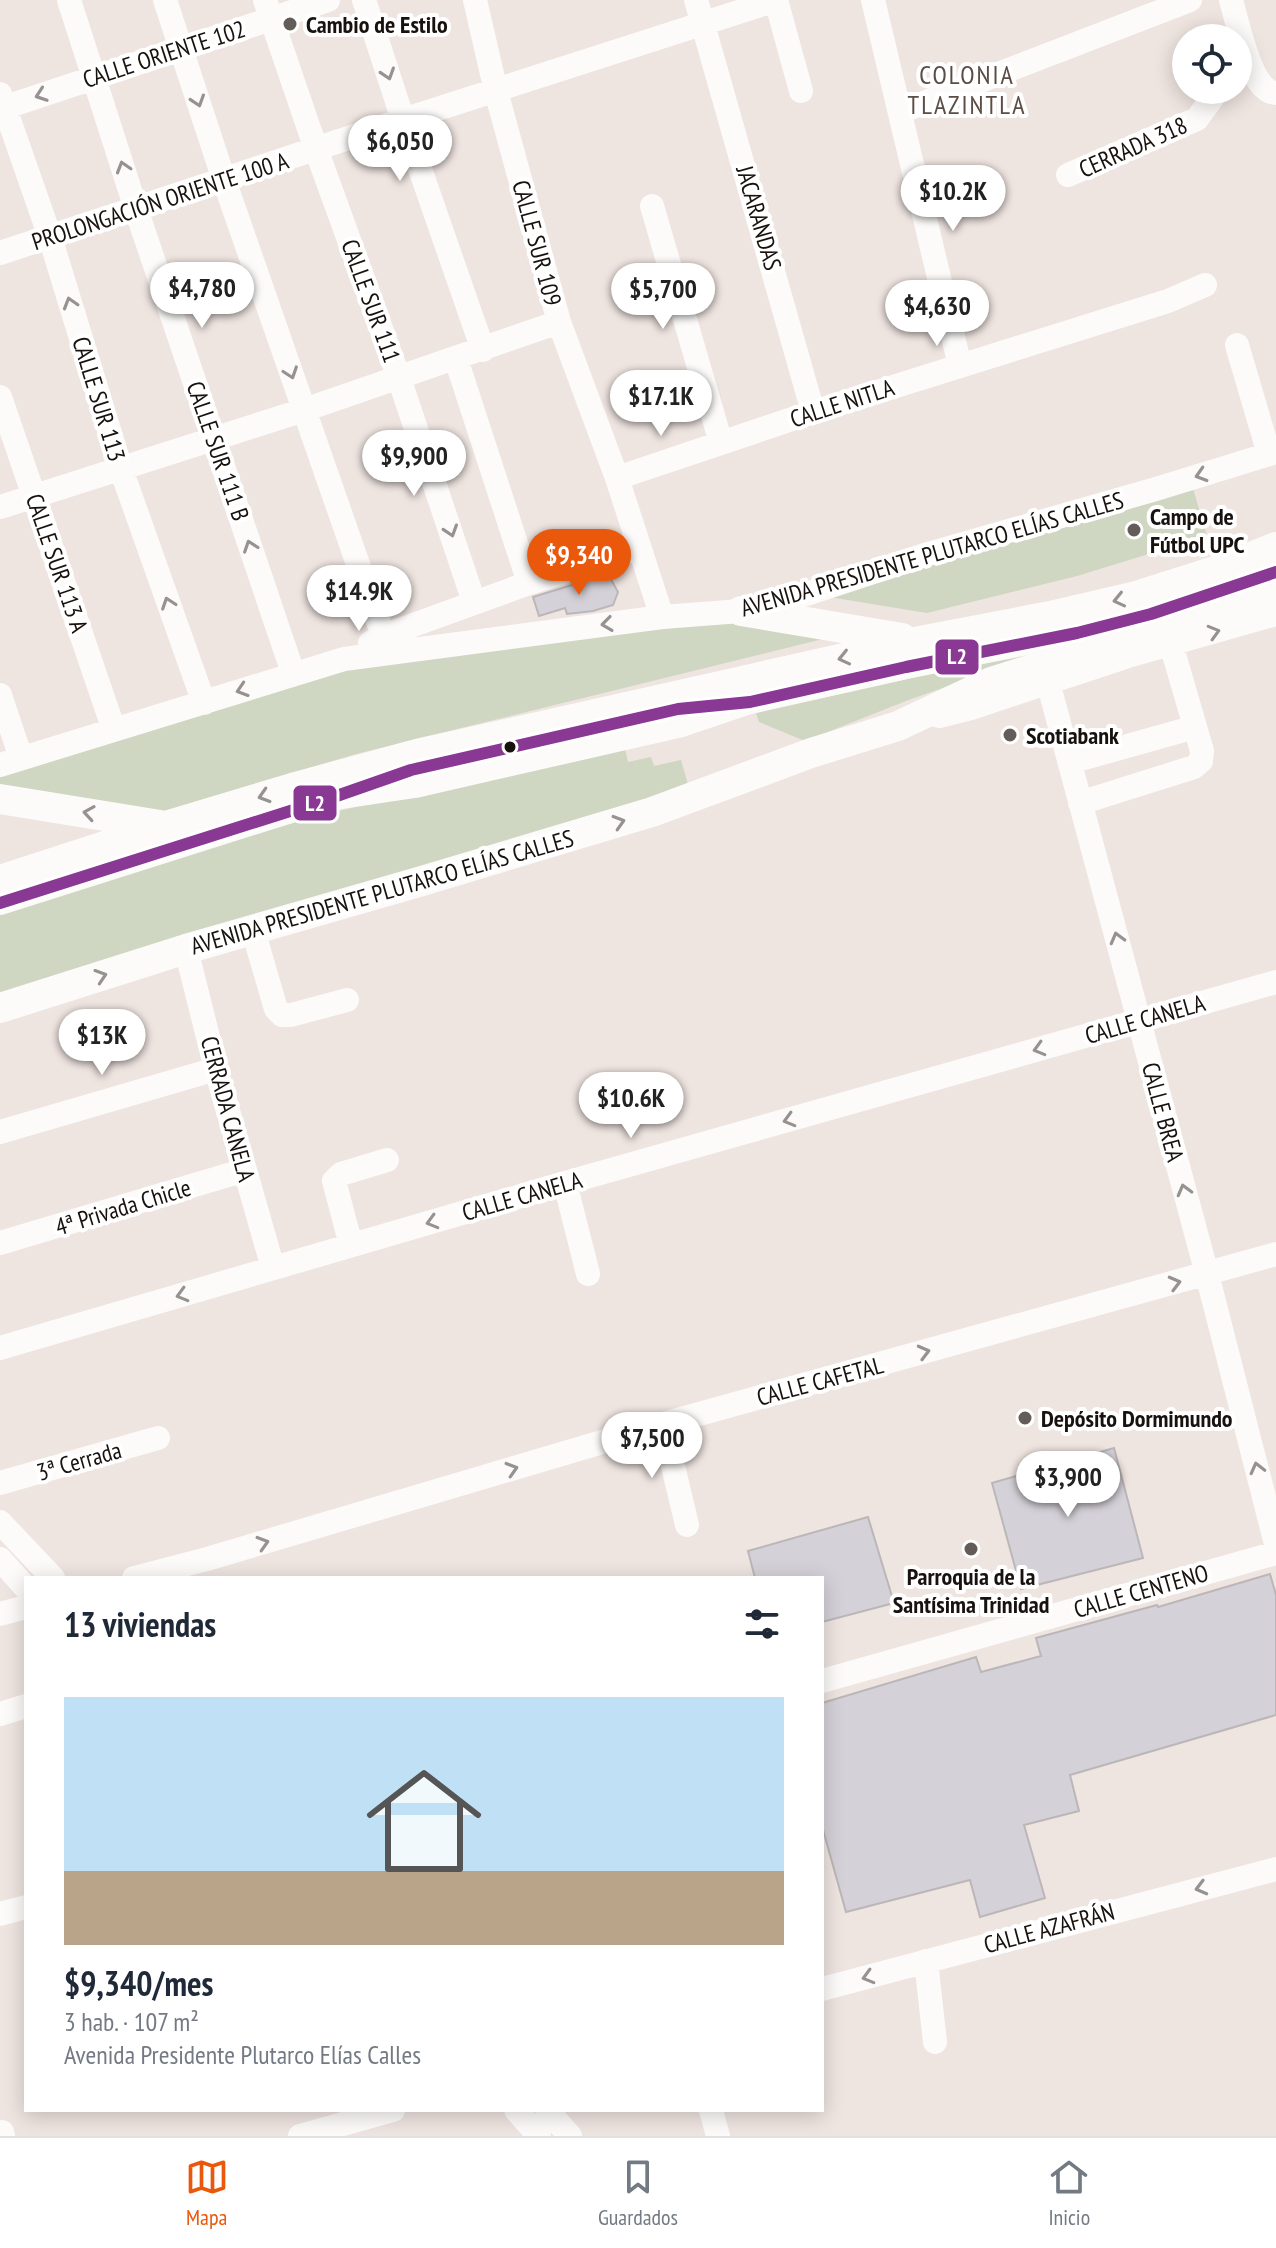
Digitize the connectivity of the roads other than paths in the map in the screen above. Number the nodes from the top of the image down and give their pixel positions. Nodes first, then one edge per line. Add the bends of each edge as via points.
1 (69, 0) edge
2 (165, 0) edge
3 (328, 0) edge
4 (364, 0) edge
5 (475, 0) edge
6 (696, 0) edge
7 (776, 0) edge
8 (873, 0) edge
9 (1190, 0) edge
10 (1231, 0) edge
11 (268, 10) edge
12 (704, 24) junction
13 (1236, 24) edge
14 (181, 49) junction
15 (1252, 73) edge
16 (95, 77) junction
17 (496, 91) junction
18 (801, 91) dead end
19 (1276, 93) edge
20 (2, 103) edge
21 (1208, 104) edge
22 (900, 112) junction
23 (403, 120) junction
24 (316, 149) junction
25 (1068, 175) dead end
26 (224, 180) junction
27 (652, 206) dead end
28 (136, 209) junction
29 (50, 237) junction
30 (0, 253) edge
31 (1205, 285) dead end
32 (559, 322) junction
33 (1237, 345) dead end
34 (483, 350) junction
35 (456, 359) junction
36 (960, 366) junction
37 (399, 378) junction
38 (0, 397) edge
39 (304, 410) junction
40 (813, 412) junction
41 (213, 439) junction
42 (721, 443) junction
43 (1273, 453) edge
44 (121, 469) junction
45 (617, 478) junction
46 (34, 496) junction
47 (0, 507) edge
48 (1276, 547) edge
49 (639, 548) junction
50 (1276, 572) edge
51 (529, 583) junction
52 (1276, 589) edge
53 (474, 602) junction
54 (741, 611) junction
55 (1276, 614) edge
56 (662, 617) junction
57 (383, 636) junction
58 (920, 641) junction
59 (1171, 644) junction
60 (344, 659) junction
61 (293, 673) junction
62 (1048, 682) junction
63 (0, 695) edge
64 (204, 703) junction
65 (898, 726) junction
66 (1195, 727) junction
67 (114, 730) junction
68 (10, 761) edge
69 (1070, 762) junction
70 (0, 799) edge
71 (1080, 803) junction
72 (166, 826) junction
73 (0, 880) edge
74 (0, 903) edge
75 (253, 930) junction
76 (186, 949) junction
77 (1276, 982) edge
78 (347, 1000) dead end
79 (0, 1008) edge
80 (1139, 1021) junction
81 (216, 1069) junction
82 (0, 1132) edge
83 (387, 1160) dead end
84 (245, 1170) junction
85 (565, 1183) junction
86 (0, 1243) edge
87 (351, 1245) junction
88 (1276, 1254) edge
89 (273, 1268) junction
90 (588, 1274) dead end
91 (1207, 1274) junction
92 (0, 1348) edge
93 (663, 1424) junction
94 (158, 1438) dead end
95 (0, 1483) edge
96 (0, 1522) edge
97 (687, 1525) dead end
98 (1276, 1544) edge
99 (1276, 1553) edge
100 (0, 1559) edge
101 (210, 1569) edge
102 (51, 1576) edge
103 (151, 1576) edge
104 (24, 1586) edge
105 (24, 1608) edge
106 (0, 1614) edge
107 (824, 1680) edge
108 (24, 1707) edge
109 (0, 1714) edge
110 (1276, 1869) edge
111 (24, 1908) edge
112 (0, 1914) edge
113 (926, 1961) junction
114 (824, 1988) edge
115 (935, 2042) dead end
116 (386, 2112) edge
117 (518, 2112) edge
118 (549, 2112) edge
119 (712, 2112) edge
120 (300, 2136) edge
121 (539, 2136) edge
122 (570, 2136) edge
123 (718, 2136) edge

1 - 16 street, CALLE SUR 111 B
2 - 14 street
3 - 11 street, CALLE ORIENTE 102
4 -> 23 street
5 - 17 street, CALLE SUR 109
6 - 12 street, JACARANDAS
7 - 12 street, PROLONGACIÓN ORIENTE 100 A
7 - 18 street
8 - 22 street
9 - 22 street
10 - 13 street
11 - 14 street, CALLE ORIENTE 102
11 - 24 street, CALLE SUR 111
12 - 17 street, PROLONGACIÓN ORIENTE 100 A
12 - 40 street, JACARANDAS
14 - 16 street, CALLE ORIENTE 102
14 -> 26 street
15 - 19 street via 1267,91
16 -> 20 street, CALLE ORIENTE 102
28 -> 16 street, CALLE SUR 111 B
17 - 23 street, PROLONGACIÓN ORIENTE 100 A
17 - 32 street, CALLE SUR 109
20 - 29 street, CALLE SUR 113
21 - 25 street, CERRADA 318 via 1197,119
22 - 36 street
23 - 24 street, PROLONGACIÓN ORIENTE 100 A
23 - 34 street
24 - 26 street, PROLONGACIÓN ORIENTE 100 A
24 - 37 street, CALLE SUR 111
26 - 28 street, PROLONGACIÓN ORIENTE 100 A
26 -> 39 street
27 - 42 street
28 - 29 street, PROLONGACIÓN ORIENTE 100 A
28 - 41 street, CALLE SUR 111 B
29 - 30 street, PROLONGACIÓN ORIENTE 100 A
44 -> 29 street, CALLE SUR 113
31 - 36 street, CALLE NITLA
32 - 34 street
32 - 45 street, CALLE SUR 109
33 - 43 street
34 - 35 street
35 - 37 street
35 - 51 street
36 - 40 street, CALLE NITLA
37 - 39 street
37 -> 53 street, CALLE SUR 111
38 - 46 street, CALLE SUR 113 A
39 - 41 street
39 - 57 street
40 - 42 street, CALLE NITLA
41 - 44 street
61 -> 41 street, CALLE SUR 111 B
42 - 45 street, CALLE NITLA
43 -> 54 street, AVENIDA PRESIDENTE PLUTARCO ELÍAS CALLES
44 - 46 street
64 -> 44 street, CALLE SUR 113
45 - 49 street, CALLE SUR 109
46 - 47 street
46 - 67 street, CALLE SUR 113 A
48 -> 58 main road via 1136,596
49 - 51 street, AVENIDA PRESIDENTE PLUTARCO ELÍAS CALLES
49 - 56 street, CALLE SUR 109
50 - 74 street via 1077,633 750,702 682,725 415,786 328,799
51 - 53 street, AVENIDA PRESIDENTE PLUTARCO ELÍAS CALLES
52 - 65 main road, AVENIDA PRESIDENTE PLUTARCO ELÍAS CALLES via 991,682
53 - 57 street, AVENIDA PRESIDENTE PLUTARCO ELÍAS CALLES
54 - 56 street, AVENIDA PRESIDENTE PLUTARCO ELÍAS CALLES
54 - 58 main road
59 -> 55 street, AVENIDA PRESIDENTE PLUTARCO ELÍAS CALLES
56 -> 60 street, AVENIDA PRESIDENTE PLUTARCO ELÍAS CALLES
57 - 60 street, AVENIDA PRESIDENTE PLUTARCO ELÍAS CALLES
58 -> 72 main road via 417,754
59 - 62 street, AVENIDA PRESIDENTE PLUTARCO ELÍAS CALLES
59 - 66 street
60 - 61 street, AVENIDA PRESIDENTE PLUTARCO ELÍAS CALLES
61 -> 64 street, AVENIDA PRESIDENTE PLUTARCO ELÍAS CALLES
62 - 65 street, AVENIDA PRESIDENTE PLUTARCO ELÍAS CALLES
62 - 69 street, CALLE BREA
63 - 68 street
64 - 67 street, AVENIDA PRESIDENTE PLUTARCO ELÍAS CALLES
75 -> 65 main road, AVENIDA PRESIDENTE PLUTARCO ELÍAS CALLES via 652,812
66 - 69 street
66 - 71 street via 1202,756 1198,764
67 - 68 street, AVENIDA PRESIDENTE PLUTARCO ELÍAS CALLES
69 - 71 street, CALLE BREA
72 -> 70 main road
80 -> 71 street, CALLE BREA
72 - 73 main road
75 - 76 main road, AVENIDA PRESIDENTE PLUTARCO ELÍAS CALLES
75 - 78 street via 282,1015
79 -> 76 main road, AVENIDA PRESIDENTE PLUTARCO ELÍAS CALLES
76 - 81 street, CERRADA CANELA
77 - 80 street, CALLE CANELA
80 -> 85 street, CALLE CANELA
91 -> 80 street, CALLE BREA
81 - 82 street
81 - 84 street, CERRADA CANELA
83 - 87 street via 334,1181
84 - 86 street, 4ª Privada Chicle
84 - 89 street, CERRADA CANELA
85 -> 87 street, CALLE CANELA
85 - 90 street
87 - 89 street, CALLE CANELA
88 - 91 street, CALLE CAFETAL
89 -> 92 street, CALLE CANELA
93 -> 91 street, CALLE CAFETAL
98 -> 91 street, CALLE BREA
93 - 97 street
101 -> 93 street, CALLE CAFETAL
94 - 95 street, 3ª Cerrada
96 - 102 street
99 - 107 street, CALLE CENTENO
100 - 104 street
101 - 103 street, CALLE CAFETAL
105 - 106 street
108 - 109 street
110 -> 113 street, CALLE AZAFRÁN
111 - 112 street
113 -> 114 street, CALLE AZAFRÁN
113 - 115 street
116 - 120 street
117 - 121 street
118 - 122 street
119 - 123 street

